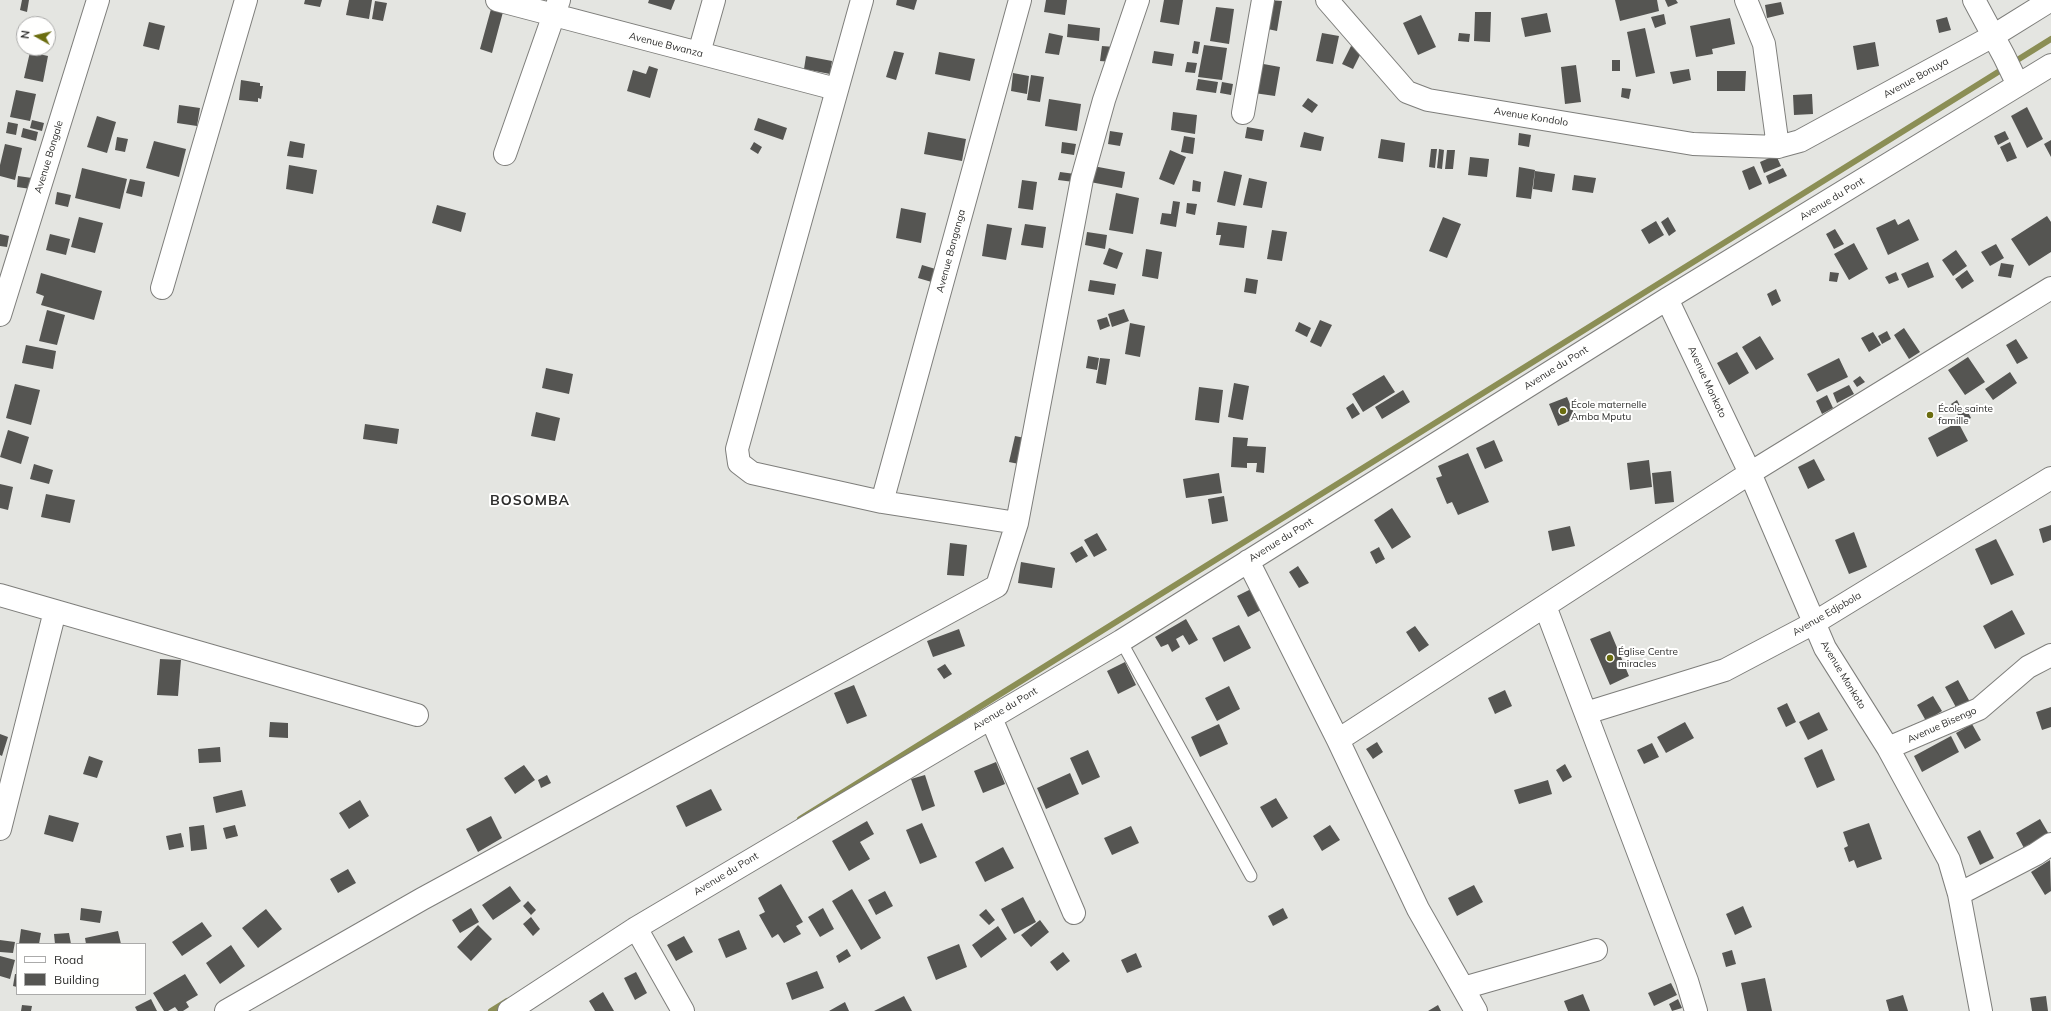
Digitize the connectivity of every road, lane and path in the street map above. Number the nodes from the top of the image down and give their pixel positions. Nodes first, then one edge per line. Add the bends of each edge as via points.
1 (98, 0) edge
2 (246, 0) edge
3 (497, 0) edge
4 (714, 0) edge
5 (862, 0) edge
6 (1020, 0) edge
7 (1138, 0) edge
8 (1263, 0) edge
9 (1327, 0) edge
10 (1746, 0) edge
11 (1974, 0) edge
12 (2051, 0) edge
13 (557, 8) edge
14 (1993, 36) junction
15 (699, 53) junction
16 (2049, 70) edge
17 (2012, 72) junction
18 (836, 88) junction
19 (1242, 113) dead end
20 (1778, 147) junction
21 (505, 154) dead end
22 (162, 288) dead end
23 (2051, 288) edge
24 (1668, 299) junction
25 (0, 315) edge
26 (1750, 473) junction
27 (2051, 478) edge
28 (882, 502) junction
29 (1017, 523) junction
30 (1248, 560) junction
31 (0, 595) edge
32 (1544, 606) junction
33 (55, 611) junction
34 (1814, 623) junction
35 (1121, 641) junction
36 (2051, 655) edge
37 (1586, 713) junction
38 (417, 715) dead end
39 (991, 718) junction
40 (1338, 740) junction
41 (1888, 748) junction
42 (0, 829) edge
43 (2051, 844) edge
44 (1251, 876) dead end
45 (1959, 894) junction
46 (1074, 913) dead end
47 (636, 928) junction
48 (1596, 950) dead end
49 (1463, 988) junction
50 (226, 1011) edge
51 (509, 1011) edge
52 (683, 1011) edge
53 (1476, 1011) edge
54 (1696, 1011) edge
55 (1981, 1011) edge

1 - 25 street, Avenue Bongale
2 - 22 street
3 - 13 street, Avenue Bwanza
4 - 15 street
5 - 18 street
6 - 28 street, Avenue Bonganga
7 - 29 street via 1104,100 1082,179
8 - 19 street
9 - 20 street, Avenue Kondolo via 1407,92 1428,100 1693,144
10 - 20 street via 1764,44
11 - 14 street
12 - 14 street, Avenue Bonuya
13 - 15 street, Avenue Bwanza
13 - 21 street
14 - 17 street
14 - 20 street, Avenue Bonuya via 1800,141
15 - 18 street, Avenue Bwanza
16 - 17 street, Avenue du Pont
17 - 24 street, Avenue du Pont
18 - 28 street via 737,449 739,463 752,473
23 - 26 street
24 - 26 street, Avenue Monkoto
24 - 30 street, Avenue du Pont
26 - 32 street
26 - 34 street, Avenue Monkoto
27 - 34 street, Avenue Edjobola
28 - 29 street
29 - 50 street via 997,586 422,899
30 - 35 street, Avenue du Pont
30 - 40 street
31 - 33 street
32 - 37 street
32 - 40 street
33 - 38 street
33 - 42 street
34 - 37 street, Avenue Edjobola via 1725,670
34 - 41 street, Avenue Monkoto via 1825,648
35 - 39 street, Avenue du Pont
35 - 44 lane
36 - 41 street, Avenue Bisengo via 2028,667 1979,709
37 - 54 street
39 - 46 street
39 - 47 street, Avenue du Pont
40 - 49 street via 1418,908
41 - 45 street, Avenue Monkoto via 1949,860
43 - 45 street
45 - 55 street, Avenue Monkoto
47 - 51 street, Avenue du Pont
47 - 52 street
48 - 49 street
49 - 53 street

